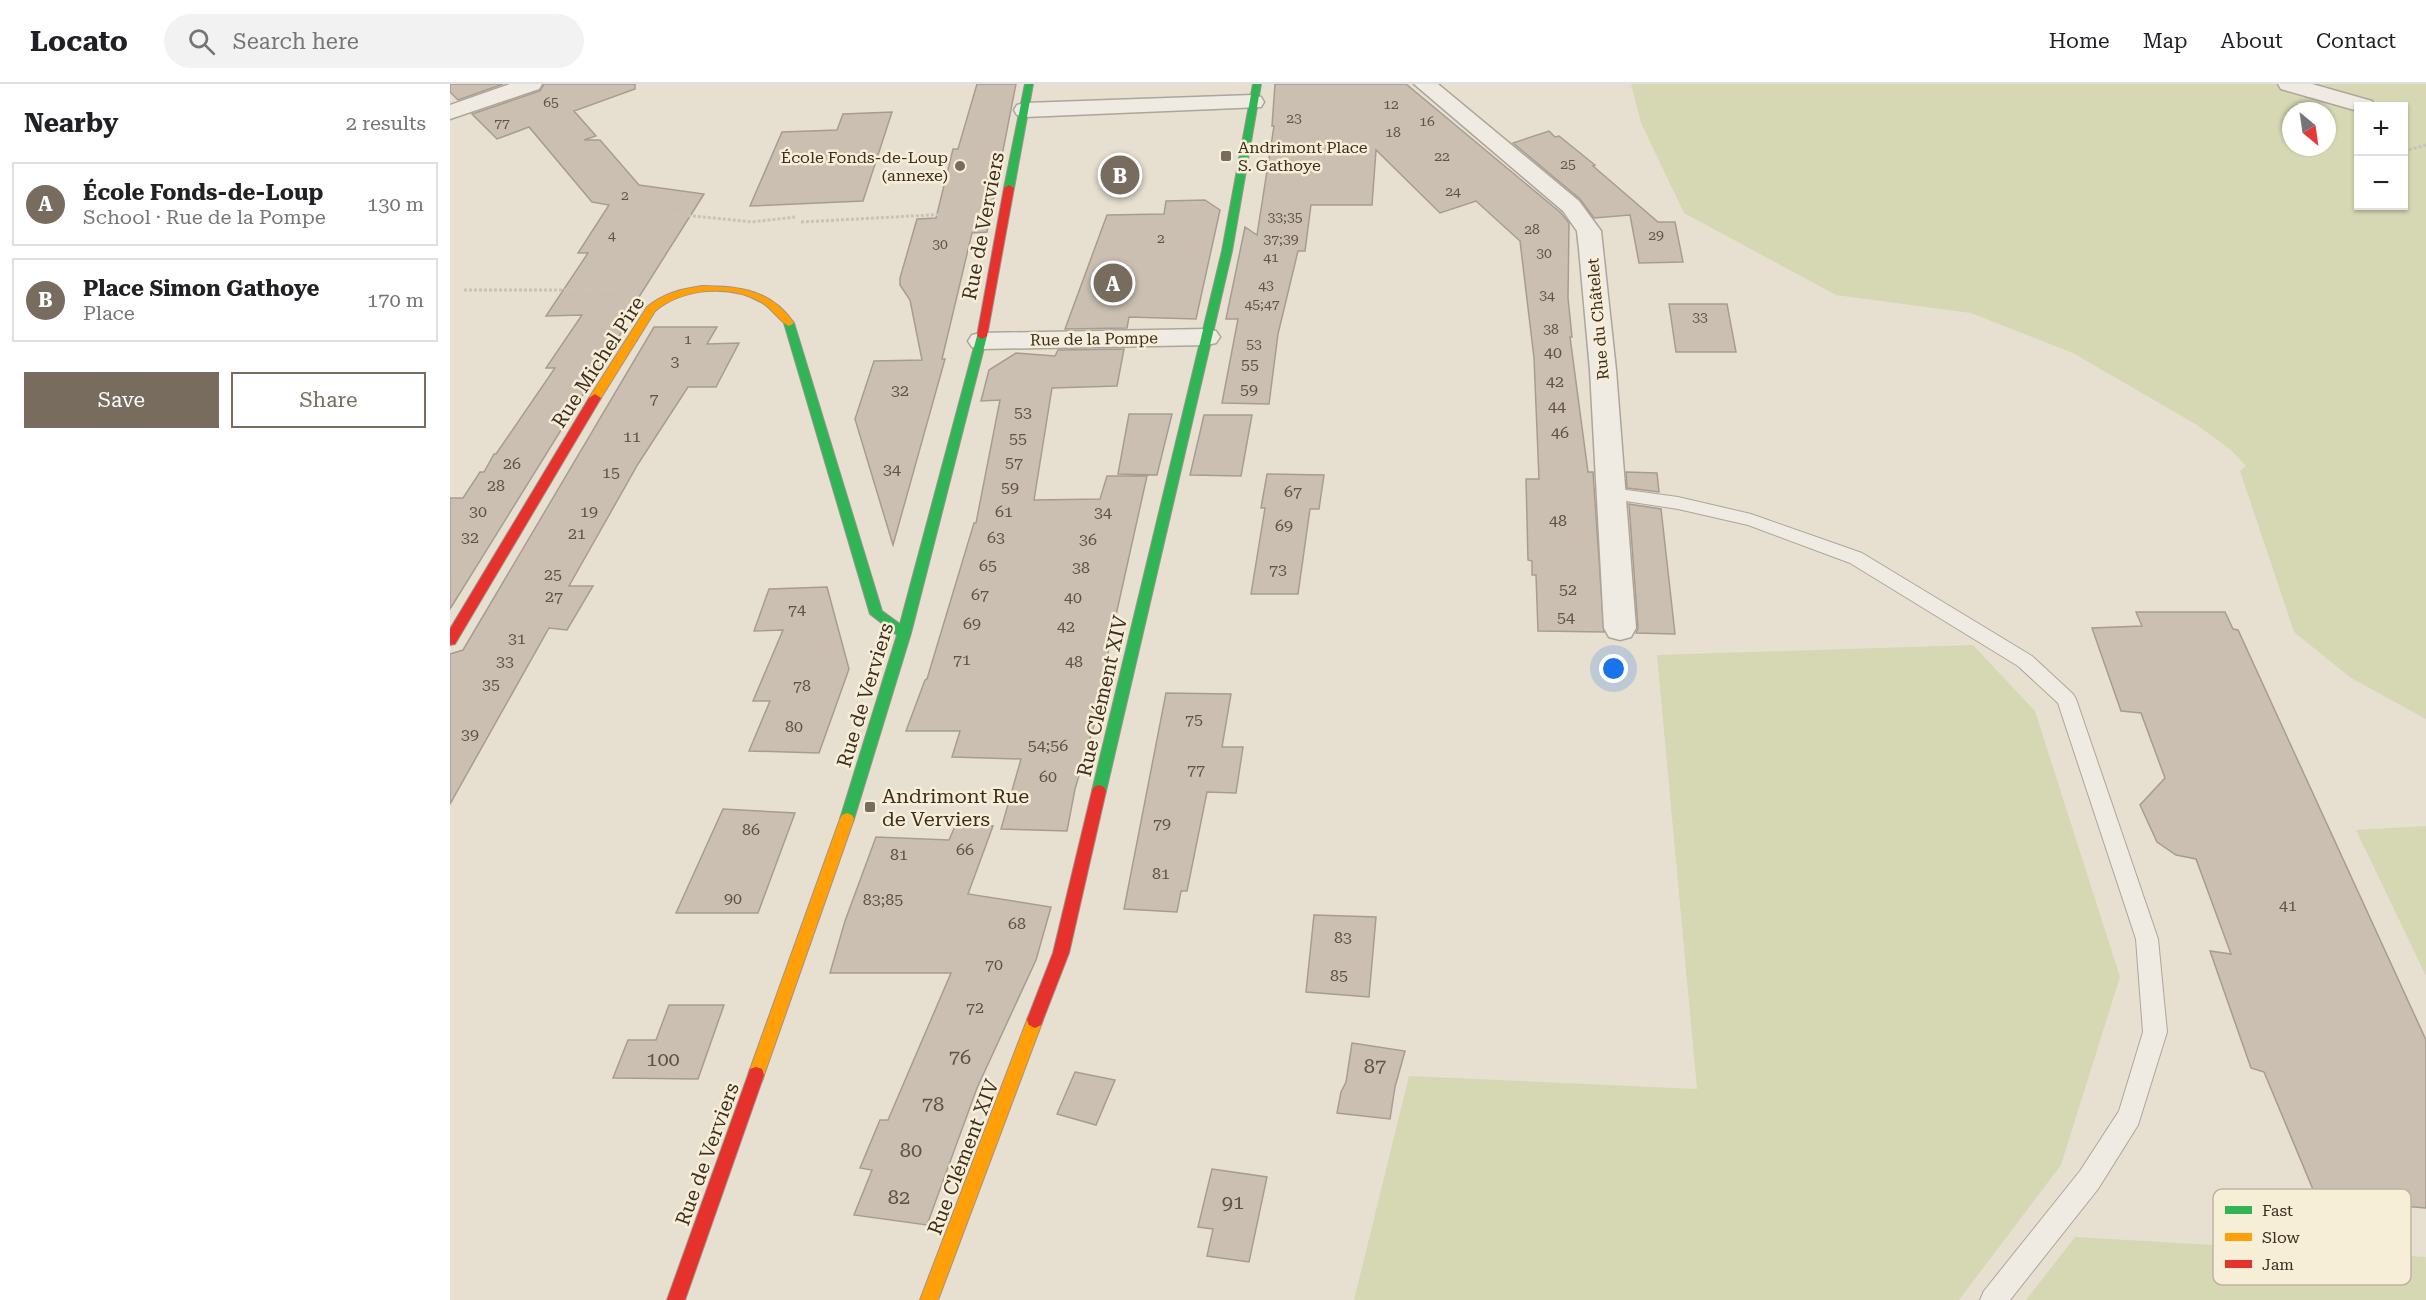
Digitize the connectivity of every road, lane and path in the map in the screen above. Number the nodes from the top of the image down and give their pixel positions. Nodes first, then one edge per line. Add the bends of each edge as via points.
1 (531, 84) edge
2 (1029, 84) edge
3 (1425, 84) edge
4 (2289, 84) edge
5 (1255, 93) edge
6 (2354, 103) edge
7 (1025, 110) junction
8 (450, 112) edge
9 (2426, 145) edge
10 (2408, 150) edge
11 (975, 212) dead end
12 (673, 214) dead end
13 (795, 217) dead end
14 (801, 222) dead end
15 (464, 290) dead end
16 (631, 290) dead end
17 (1207, 337) junction
18 (981, 341) junction
19 (1612, 494) junction
20 (1620, 628) dead end
21 (904, 633) junction
22 (450, 640) edge
23 (676, 1300) edge
24 (929, 1300) edge
25 (1993, 1300) edge

1 - 8 street
2 - 7 street, Rue de Verviers
3 - 19 street, Rue du Châtelet via 1570,206 1589,231
4 - 6 street
5 - 7 street via 1149,104
5 - 17 street, Rue Clément XIV via 1227,251
7 - 18 street, Rue de Verviers
9 - 10 path
11 - 14 path
12 - 13 path via 752,222
15 - 16 path
17 - 18 street, Rue de la Pompe
17 - 24 street, Rue Clément XIV via 1061,953
18 - 21 street, Rue de Verviers
19 - 20 street, Rue du Châtelet
19 - 25 lane via 1678,503 1751,520 1856,558 2025,661 2066,699 2147,939 2155,1032 2129,1117 2089,1180
21 - 22 street, Rue Michel Pire via 876,614 784,312 751,293 707,288 675,294 658,302 639,326
21 - 23 street, Rue de Verviers via 854,799

